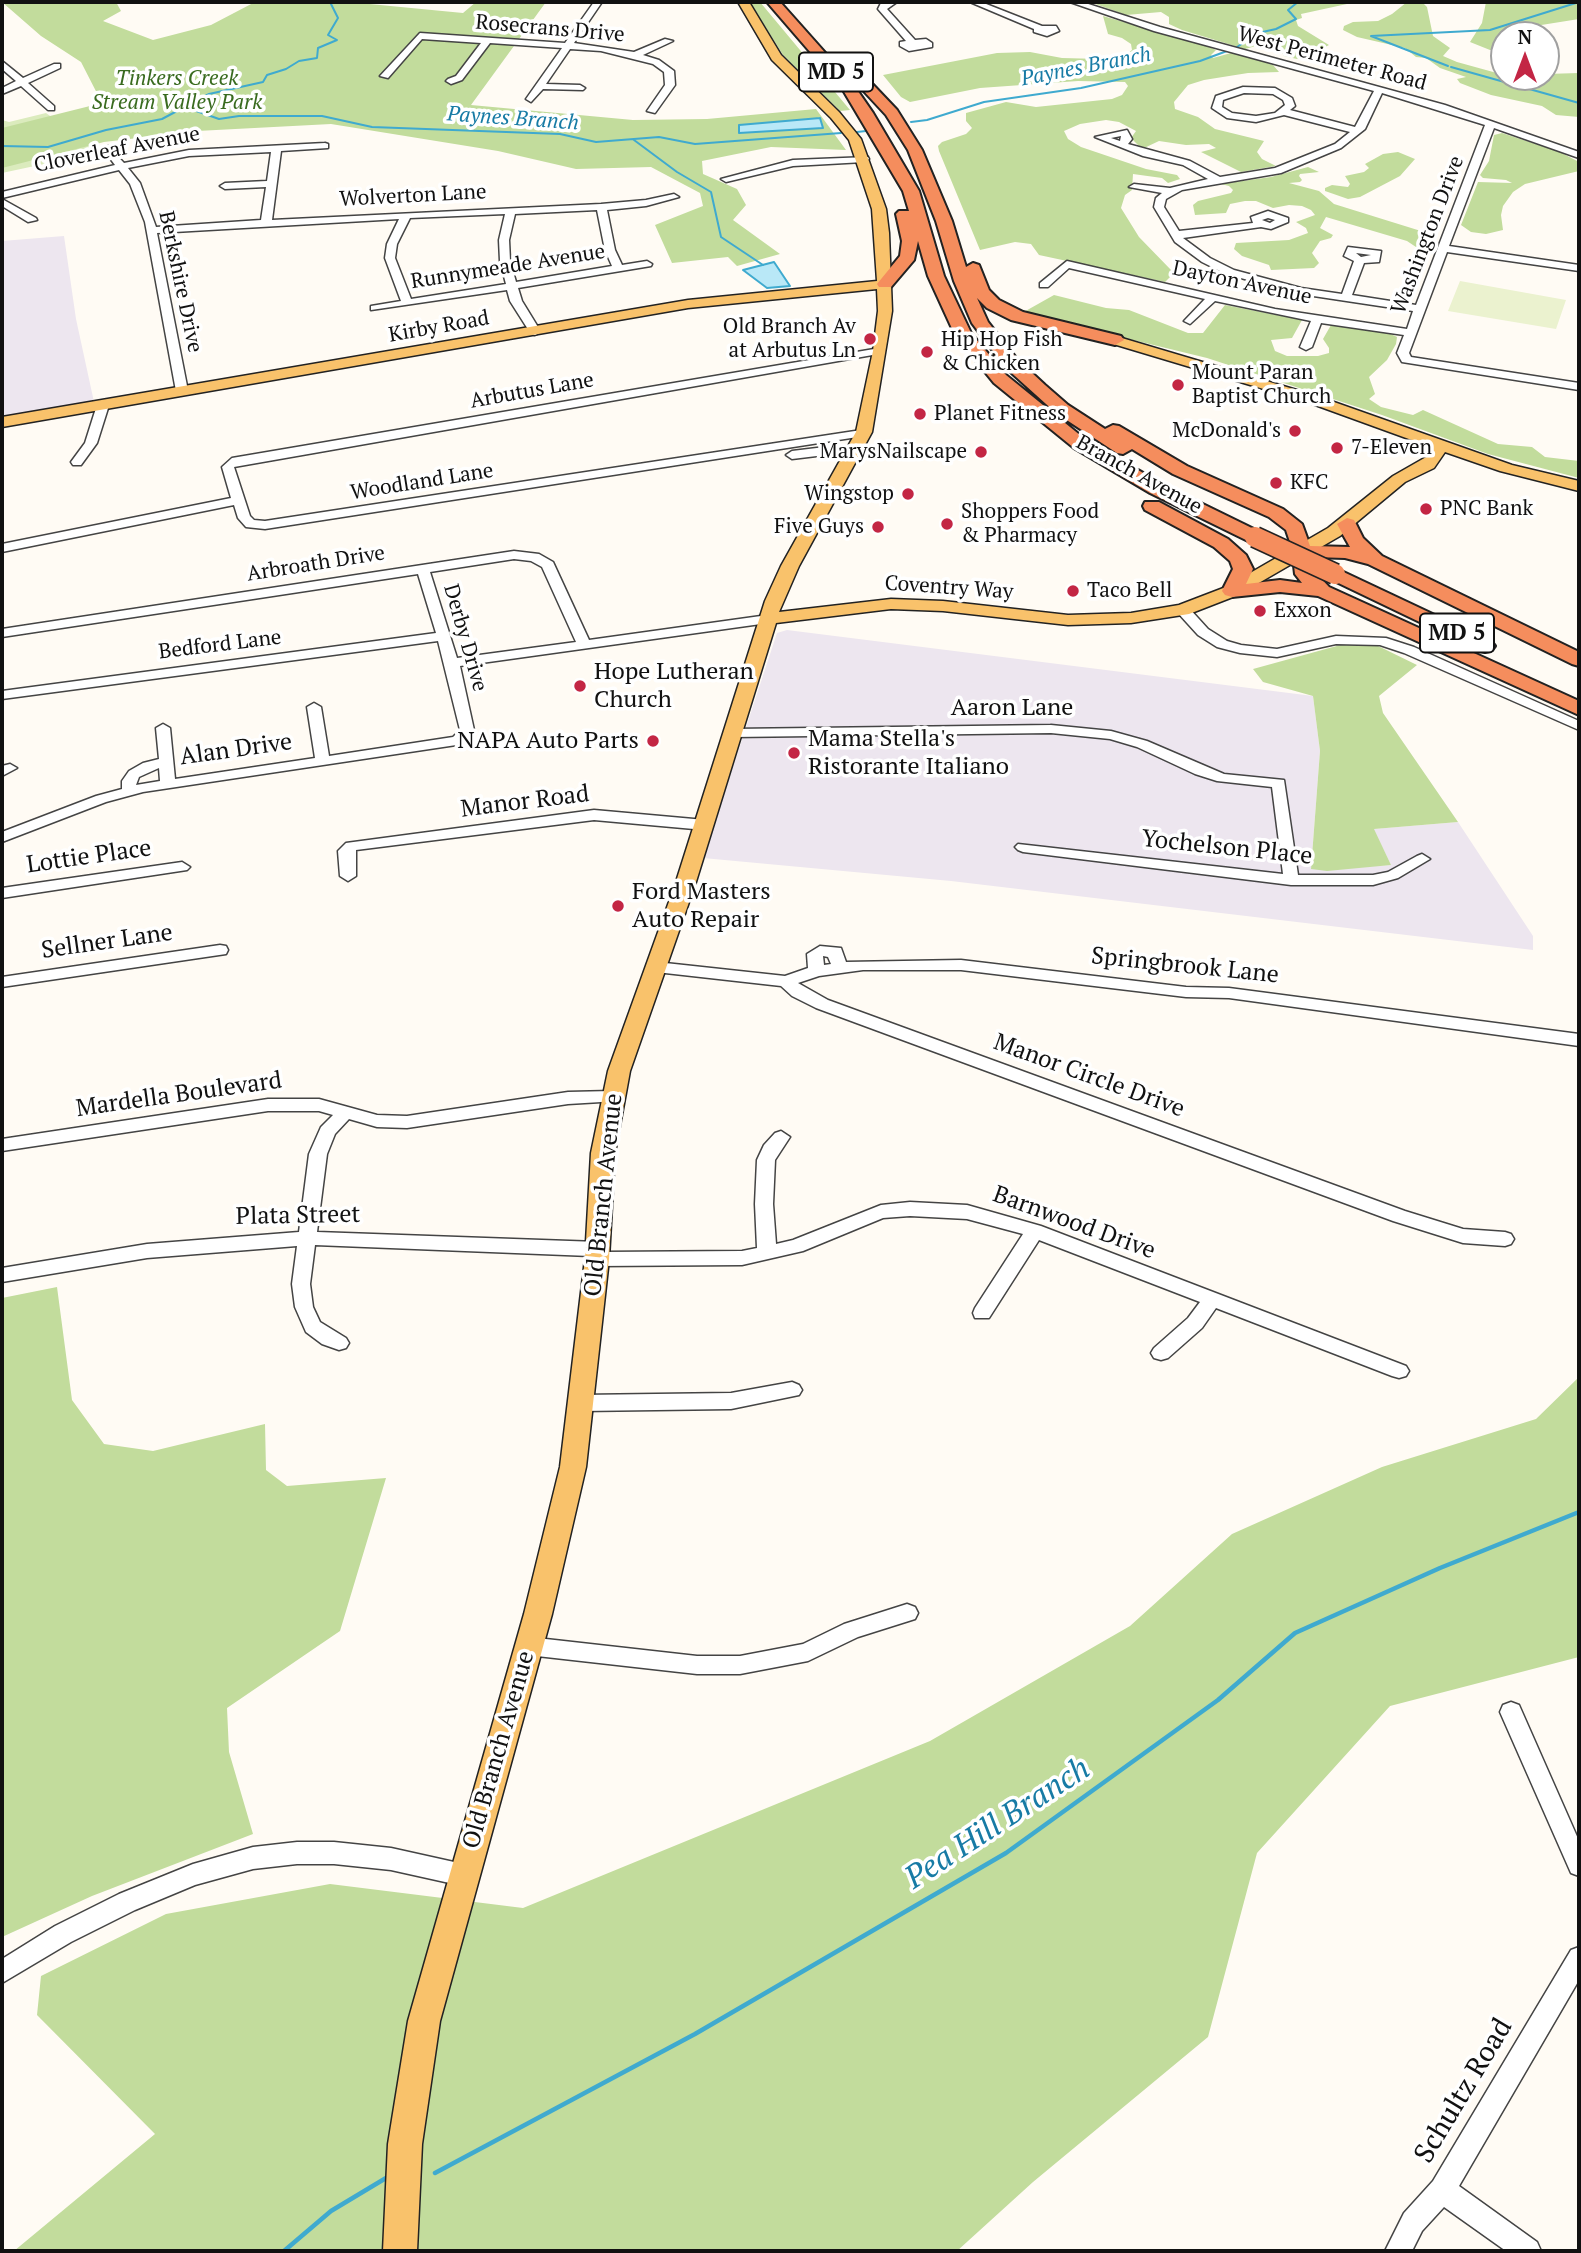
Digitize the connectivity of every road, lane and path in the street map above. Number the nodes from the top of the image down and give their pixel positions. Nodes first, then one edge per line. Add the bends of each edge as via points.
1 (598, 2) edge
2 (744, 2) edge
3 (773, 2) edge
4 (789, 2) edge
5 (894, 2) edge
6 (974, 2) edge
7 (1074, 2) edge
8 (1040, 28) dead end
9 (488, 40) junction
10 (668, 41) dead end
11 (912, 42) dead end
12 (567, 46) junction
13 (635, 55) junction
14 (2, 64) edge
15 (57, 66) dead end
16 (385, 76) dead end
17 (451, 81) dead end
18 (22, 82) junction
19 (540, 86) junction
20 (580, 88) dead end
21 (1380, 90) junction
22 (2, 91) edge
23 (531, 99) dead end
24 (51, 108) dead end
25 (652, 111) dead end
26 (1285, 112) junction
27 (1491, 123) junction
28 (901, 127) junction
29 (1358, 131) junction
30 (1123, 144) dead end
31 (325, 146) dead end
32 (276, 147) junction
33 (108, 149) dead end
34 (888, 152) junction
35 (1579, 155) edge
36 (864, 159) junction
37 (122, 166) junction
38 (726, 179) dead end
39 (1217, 180) junction
40 (272, 184) junction
41 (225, 186) dead end
42 (1134, 187) dead end
43 (1169, 191) junction
44 (2, 195) edge
45 (674, 197) dead end
46 (2, 202) edge
47 (601, 206) junction
48 (511, 210) junction
49 (406, 215) junction
50 (32, 220) dead end
51 (266, 222) junction
52 (1261, 224) dead end
53 (152, 230) junction
54 (1176, 234) junction
55 (927, 245) junction
56 (1444, 248) junction
57 (1360, 260) dead end
58 (647, 264) dead end
59 (1579, 268) edge
60 (618, 269) junction
61 (885, 284) junction
62 (1044, 285) dead end
63 (513, 287) junction
64 (1214, 296) junction
65 (969, 299) junction
66 (1346, 299) junction
67 (407, 303) junction
68 (374, 308) dead end
69 (1421, 309) junction
70 (1317, 319) junction
71 (1191, 321) dead end
72 (535, 332) junction
73 (1410, 333) junction
74 (1115, 340) joint
75 (1306, 347) dead end
76 (880, 351) junction
77 (1579, 387) edge
78 (182, 391) junction
79 (103, 405) junction
80 (2, 422) edge
81 (1395, 429) junction
82 (864, 432) junction
83 (766, 448) junction
84 (1437, 451) junction
85 (855, 452) junction
86 (1411, 455) junction
87 (77, 462) dead end
88 (1487, 462) joint
89 (1405, 475) junction
90 (1579, 486) edge
91 (238, 500) junction
92 (1347, 524) junction
93 (1221, 543) junction
94 (2, 548) edge
95 (1302, 550) junction
96 (1375, 561) junction
97 (1342, 568) junction
98 (423, 569) junction
99 (781, 585) junction
100 (1232, 591) junction
101 (1322, 591) junction
102 (828, 610) junction
103 (1183, 610) junction
104 (768, 619) junction
105 (2, 633) edge
106 (444, 636) junction
107 (584, 645) junction
108 (1579, 660) edge
109 (452, 663) junction
110 (1579, 671) edge
111 (1579, 692) edge
112 (2, 695) edge
113 (314, 707) dead end
114 (1579, 709) edge
115 (466, 718) joint
116 (1579, 726) edge
117 (163, 728) dead end
118 (733, 733) junction
119 (323, 761) junction
120 (166, 762) junction
121 (168, 783) junction
122 (129, 791) junction
123 (705, 825) junction
124 (2, 837) edge
125 (1023, 847) dead end
126 (1422, 859) dead end
127 (182, 867) dead end
128 (348, 876) dead end
129 (1292, 880) junction
130 (2, 893) edge
131 (220, 950) dead end
132 (656, 967) junction
133 (786, 981) junction
134 (2, 982) edge
135 (1579, 1040) edge
136 (612, 1097) junction
137 (346, 1112) junction
138 (781, 1137) dead end
139 (2, 1145) edge
140 (1035, 1231) junction
141 (307, 1238) junction
142 (1505, 1239) dead end
143 (767, 1253) junction
144 (598, 1254) junction
145 (2, 1275) edge
146 (1211, 1300) junction
147 (982, 1313) dead end
148 (339, 1343) dead end
149 (1161, 1353) dead end
150 (1399, 1371) dead end
151 (792, 1390) dead end
152 (581, 1403) junction
153 (907, 1613) dead end
154 (528, 1646) junction
155 (1511, 1712) dead end
156 (1579, 1865) edge
157 (464, 1875) junction
158 (1579, 1958) edge
159 (2, 1972) edge
160 (1442, 2190) junction
161 (400, 2251) edge
162 (1398, 2251) edge
163 (1528, 2251) edge

1 - 12 street
2 - 36 main road, Old Branch Avenue via 776,57 835,115
3 - 34 highway, Branch Avenue / MD 5 via 848,86
4 - 28 highway, Branch Avenue / MD 5
5 - 11 street via 882,9
6 - 8 street
7 - 21 street, West Perimeter Road
9 - 12 street, Rosecrans Drive
9 - 16 street, Rosecrans Drive via 420,36
9 - 17 street via 459,78
10 - 13 street
12 - 13 street, Rosecrans Drive
12 - 19 street
13 - 25 street, Rosecrans Drive via 661,65 671,75 668,89
14 - 18 street
15 - 18 street
18 - 22 street
18 - 24 street
19 - 20 street
19 - 23 street
21 - 27 street, West Perimeter Road
21 - 29 street
26 - 26 street via 1256,119 1234,118 1222,113 1216,102 1234,91 1267,90 1287,97 1290,106
26 - 29 street
27 - 35 street, West Perimeter Road
27 - 56 street, Washington Drive
28 - 65 highway, Branch Avenue / MD 5 via 932,189
28 - 74 highway via 947,195 981,292 993,304 1017,316
29 - 39 street via 1338,146 1288,168
30 - 39 street via 1186,163
31 - 32 street, Cloverleaf Avenue
32 - 37 street, Cloverleaf Avenue via 189,153
32 - 40 street
33 - 37 street, Berkshire Drive
34 - 55 highway, Branch Avenue / MD 5 via 911,191
34 - 61 highway via 910,241 908,257
36 - 38 street via 793,163
36 - 61 main road, Old Branch Avenue via 880,216
37 - 44 street, Cloverleaf Avenue
37 - 53 street, Berkshire Drive via 138,187
39 - 43 street
40 - 41 street
40 - 51 street
42 - 43 street
43 - 54 street via 1159,207
45 - 47 street, Wolverton Lane
46 - 50 street
47 - 48 street, Wolverton Lane
47 - 60 street
48 - 49 street, Wolverton Lane
48 - 63 street via 503,248
49 - 51 street, Wolverton Lane
49 - 67 street via 390,258
51 - 53 street, Wolverton Lane
52 - 54 street
53 - 78 street, Berkshire Drive
54 - 66 street via 1206,260 1240,276
55 - 93 highway via 929,282 948,343 993,395 1086,465
55 - 97 highway, Branch Avenue / MD 5, bridge via 963,335 1017,394 1080,444 1157,489 1255,537
56 - 59 street
56 - 69 street, Washington Drive
57 - 66 street
58 - 60 street, Runnymeade Avenue
60 - 63 street, Runnymeade Avenue
61 - 72 main road, Kirby Road via 691,303
61 - 76 main road, Old Branch Avenue
62 - 64 street, Dayton Avenue via 1067,264
63 - 67 street, Runnymeade Avenue
63 - 72 street
64 - 70 street, Dayton Avenue
64 - 71 street
65 - 95 highway via 1041,376 1082,409 1180,470 1276,513 1295,528
65 - 97 highway, Branch Avenue / MD 5 via 980,323 1012,363 1062,409 1152,468 1274,527
66 - 69 street
67 - 68 street, Runnymeade Avenue
69 - 73 street, Washington Drive
70 - 73 street, Dayton Avenue
70 - 75 street
72 - 78 main road, Kirby Road
73 - 77 street, Washington Drive via 1402,353 1406,359
74 - 81 main road via 1278,388
76 - 82 main road, Old Branch Avenue
76 - 91 street, Arbutus Lane via 232,462 228,467
78 - 79 main road, Kirby Road
79 - 80 main road, Kirby Road
79 - 87 street via 91,443
81 - 84 main road
81 - 86 main road via 1415,442 1418,448
82 - 83 street, Woodland Lane
82 - 85 main road, Old Branch Avenue
83 - 85 street via 774,457
83 - 91 street, Woodland Lane via 277,524 248,522
84 - 86 main road
84 - 88 main road
84 - 89 main road, Coventry Way via 1427,465
85 - 99 main road, Old Branch Avenue
86 - 89 main road via 1404,466
88 - 90 main road
89 - 92 main road, Coventry Way
91 - 94 street
92 - 95 main road, Coventry Way
92 - 96 highway via 1359,547
93 - 95 highway via 1260,552
93 - 100 highway via 1243,569
95 - 96 highway via 1346,552
95 - 100 main road, Coventry Way
95 - 101 highway via 1305,574
96 - 108 highway
97 - 110 highway, Branch Avenue / MD 5
97 - 111 highway, Branch Avenue / MD 5
98 - 105 street, Arbroath Drive
98 - 106 street, Derby Drive
98 - 107 street, Arbroath Drive via 514,555 542,561 557,582
99 - 102 main road via 782,592 796,604
99 - 104 main road, Old Branch Avenue
100 - 101 highway via 1279,586
100 - 103 main road, Coventry Way
101 - 114 highway
102 - 103 main road, Coventry Way via 916,604 1068,620 1124,619
102 - 104 main road, Coventry Way
103 - 116 street via 1203,632 1240,649 1277,653 1336,640 1381,641
104 - 107 street, Coventry Way
104 - 118 main road, Old Branch Avenue
106 - 109 street, Derby Drive
106 - 112 street, Bedford Lane
107 - 109 street, Coventry Way
109 - 115 street, Derby Drive
113 - 119 street
115 - 119 street, Alan Drive via 465,735 454,743
117 - 120 street
118 - 123 main road, Old Branch Avenue
118 - 129 street, Aaron Lane via 1085,731 1111,735 1222,778 1275,782 1282,787
119 - 121 street, Alan Drive
120 - 121 street
120 - 122 street via 134,774
121 - 122 street, Alan Drive
122 - 124 street, Alan Drive
123 - 128 street, Manor Road via 594,815 351,846 345,856
123 - 132 main road, Old Branch Avenue
125 - 129 street, Yochelson Place
126 - 129 street, Yochelson Place via 1394,875 1373,880
127 - 130 street, Lottie Place
131 - 134 street, Sellner Lane
132 - 133 street, Manor Circle Drive
132 - 136 main road, Old Branch Avenue
133 - 135 street, Springbrook Lane via 840,967 961,965 1228,993
133 - 142 street, Manor Circle Drive via 822,1004 1399,1216 1464,1236
136 - 137 street, Mardella Boulevard via 568,1098 407,1122 377,1121
136 - 144 main road, Old Branch Avenue via 603,1153
137 - 139 street, Mardella Boulevard via 318,1105 268,1105
137 - 141 street via 321,1141
138 - 143 street via 766,1160
140 - 143 street, Barnwood Drive via 967,1212 896,1210
140 - 146 street, Barnwood Drive
140 - 147 street
141 - 144 street, Plata Street
141 - 145 street, Plata Street via 183,1246
141 - 148 street via 301,1284 304,1307 319,1333
143 - 144 street, Barnwood Drive via 742,1258
144 - 152 main road, Old Branch Avenue
146 - 149 street via 1195,1323
146 - 150 street, Barnwood Drive
151 - 152 street via 731,1401
152 - 154 main road, Old Branch Avenue via 567,1494
153 - 154 street via 852,1630 797,1655 740,1665 697,1665
154 - 157 main road, Old Branch Avenue
155 - 156 street
157 - 159 street via 391,1859 334,1853 253,1858 193,1875 127,1902 62,1934
157 - 161 main road, Old Branch Avenue via 424,2021 411,2091
158 - 160 street, Schultz Road
160 - 162 street, Schultz Road via 1413,2222
160 - 163 street

